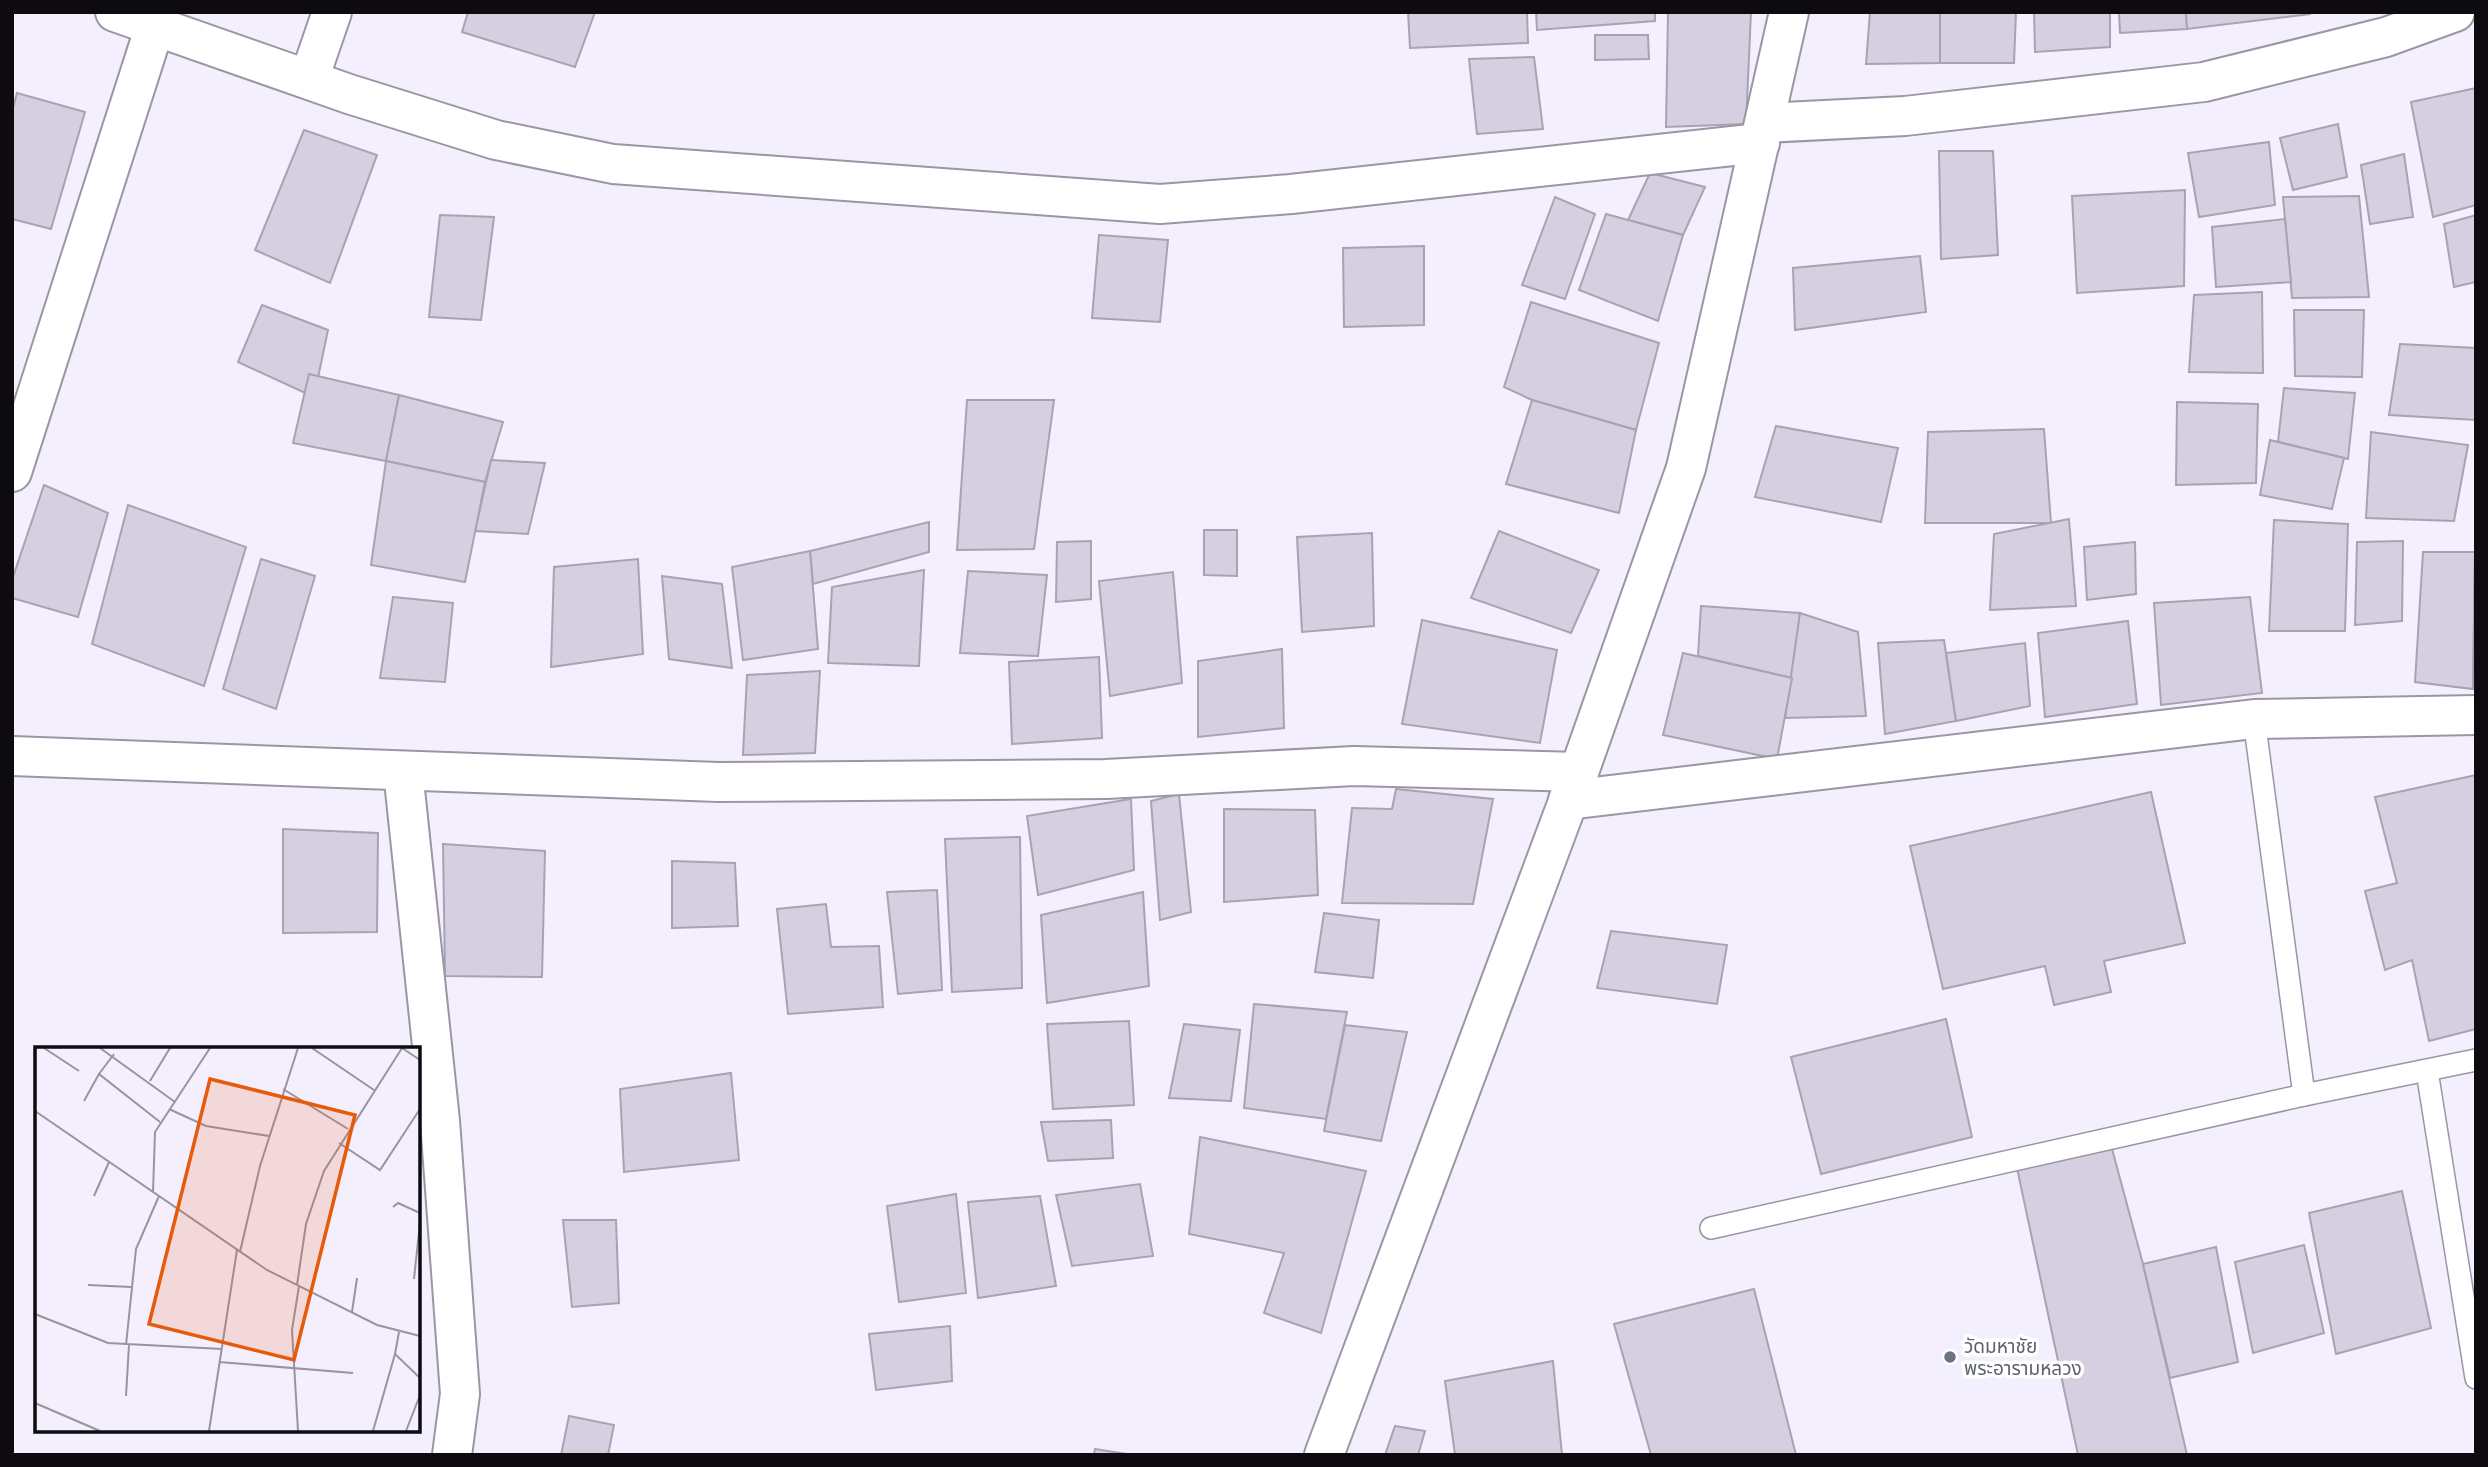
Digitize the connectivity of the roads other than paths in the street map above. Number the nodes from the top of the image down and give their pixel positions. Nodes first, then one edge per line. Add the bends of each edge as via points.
1 (115, 12) edge
2 (332, 12) edge
3 (1789, 12) edge
4 (2455, 12) edge
5 (155, 26) junction
6 (309, 79) junction
7 (1762, 133) junction
8 (12, 472) edge
9 (2476, 715) edge
10 (2254, 719) junction
11 (12, 756) edge
12 (403, 771) junction
13 (1573, 786) junction
14 (2476, 1060) edge
15 (2427, 1072) junction
16 (2304, 1095) junction
17 (1711, 1228) dead end
18 (2476, 1378) edge
19 (452, 1455) edge
20 (1324, 1455) edge

1 - 5 street
2 - 6 street
3 - 7 street
4 - 7 street via 2386,37 2204,82
5 - 6 street
5 - 8 street
6 - 7 street via 496,139 613,164 1160,204 1292,194
7 - 13 street via 1686,468
9 - 10 street
10 - 13 street
10 - 16 lane
11 - 12 street
12 - 13 street via 718,782 1106,779 1354,766
12 - 19 street via 440,1121 460,1394
13 - 20 street
14 - 15 lane
15 - 16 lane
15 - 18 lane
16 - 17 lane

